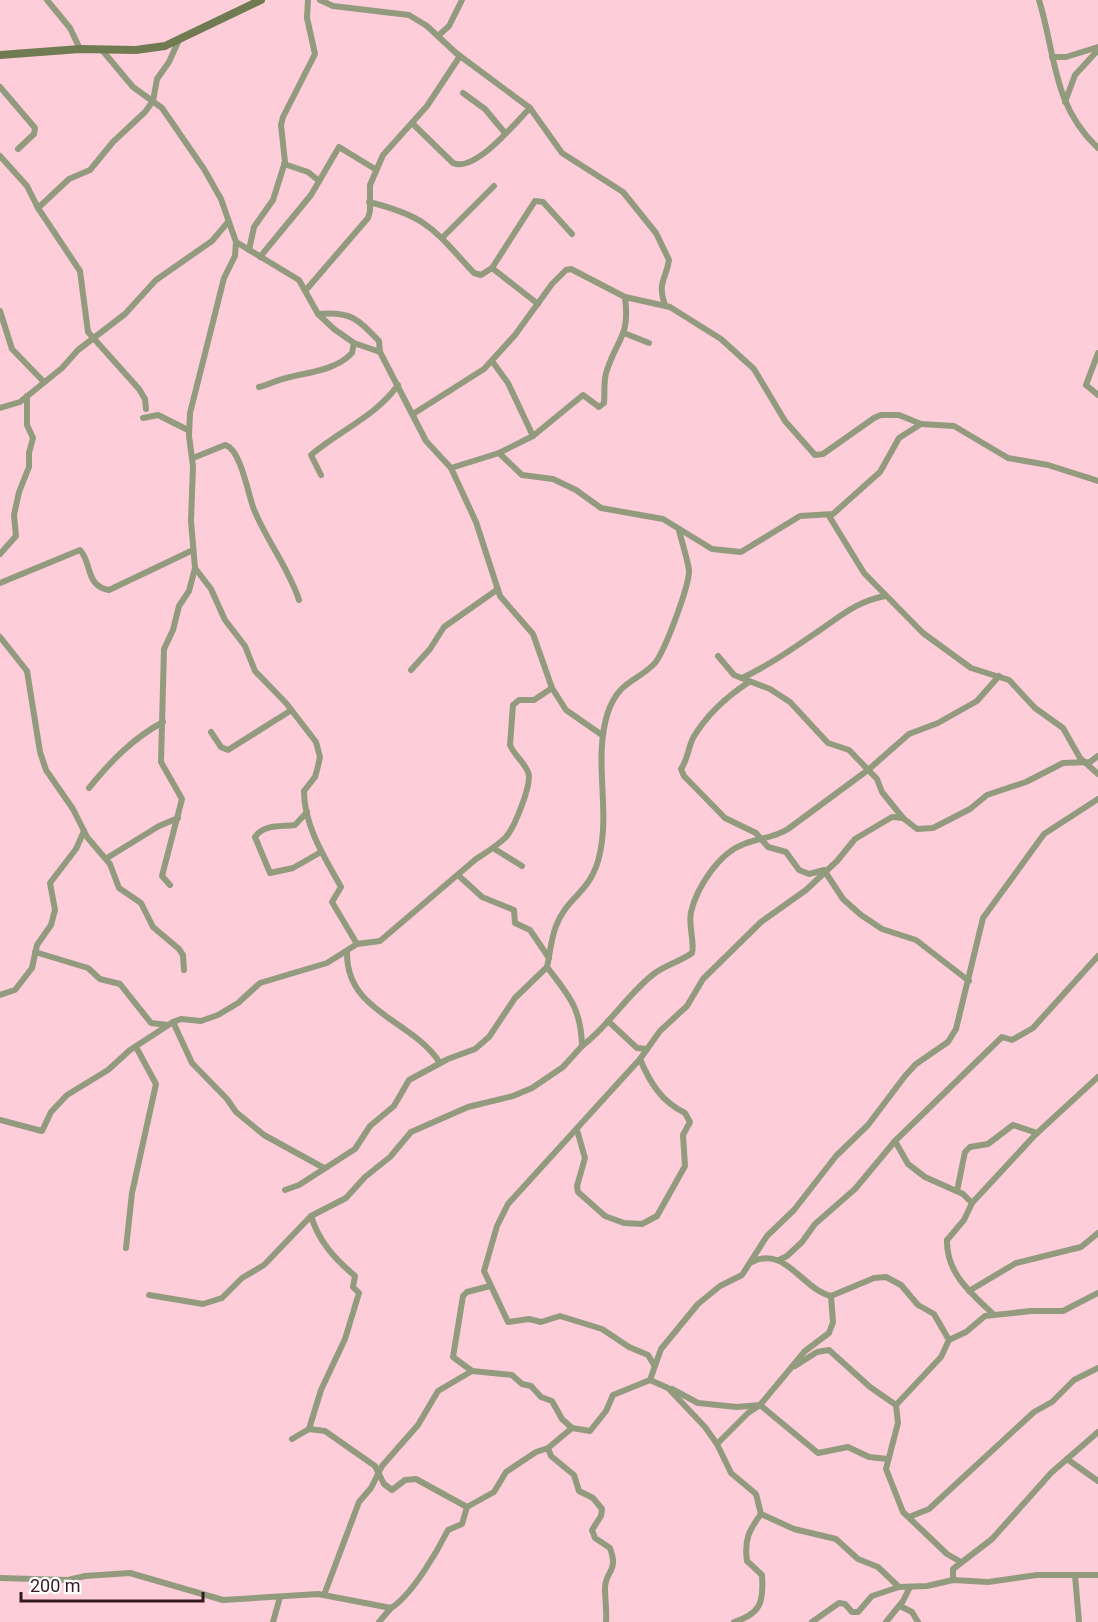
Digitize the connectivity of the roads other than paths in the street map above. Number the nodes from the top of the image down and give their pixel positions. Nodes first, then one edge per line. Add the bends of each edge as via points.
1 (47, 0) edge
2 (261, 0) edge
3 (308, 0) edge
4 (321, 0) edge
5 (462, 0) edge
6 (1039, 0) edge
7 (438, 36) junction
8 (178, 42) junction
9 (1098, 49) edge
10 (80, 50) junction
11 (102, 50) junction
12 (0, 55) edge
13 (460, 56) junction
14 (1052, 57) junction
15 (0, 87) edge
16 (463, 93) dead end
17 (153, 101) junction
18 (1065, 102) junction
19 (530, 108) junction
20 (412, 123) junction
21 (505, 133) junction
22 (1098, 148) edge
23 (18, 149) dead end
24 (0, 156) edge
25 (284, 164) junction
26 (375, 169) junction
27 (319, 181) junction
28 (494, 186) dead end
29 (369, 202) junction
30 (38, 208) junction
31 (228, 222) junction
32 (572, 234) dead end
33 (443, 237) junction
34 (236, 242) junction
35 (249, 250) junction
36 (260, 257) junction
37 (492, 268) junction
38 (306, 290) junction
39 (625, 297) junction
40 (538, 304) junction
41 (665, 305) junction
42 (0, 311) edge
43 (318, 314) junction
44 (624, 333) junction
45 (92, 339) junction
46 (354, 343) junction
47 (649, 343) dead end
48 (380, 352) junction
49 (1098, 353) edge
50 (492, 361) junction
51 (44, 382) junction
52 (398, 385) junction
53 (259, 387) dead end
54 (1098, 395) edge
55 (27, 396) junction
56 (0, 408) edge
57 (146, 409) dead end
58 (413, 414) junction
59 (143, 418) dead end
60 (921, 424) junction
61 (188, 430) junction
62 (532, 435) junction
63 (499, 453) junction
64 (193, 458) junction
65 (451, 468) junction
66 (321, 475) dead end
67 (1098, 481) edge
68 (829, 516) junction
69 (679, 530) junction
70 (193, 550) junction
71 (0, 554) edge
72 (195, 568) junction
73 (0, 583) edge
74 (498, 589) junction
75 (885, 596) junction
76 (299, 600) dead end
77 (0, 637) edge
78 (718, 656) dead end
79 (411, 670) dead end
80 (999, 676) junction
81 (742, 678) junction
82 (749, 682) junction
83 (552, 688) junction
84 (290, 711) junction
85 (163, 722) junction
86 (211, 732) dead end
87 (602, 735) junction
88 (1098, 756) edge
89 (1084, 762) junction
90 (868, 770) junction
91 (1098, 774) edge
92 (89, 788) dead end
93 (1098, 799) edge
94 (307, 812) junction
95 (178, 818) junction
96 (903, 818) junction
97 (84, 831) junction
98 (762, 839) junction
99 (493, 848) junction
100 (321, 852) junction
101 (107, 858) junction
102 (522, 866) dead end
103 (824, 870) junction
104 (458, 875) junction
105 (170, 885) dead end
106 (357, 944) junction
107 (35, 951) junction
108 (347, 952) junction
109 (1098, 956) edge
110 (549, 958) junction
111 (547, 967) junction
112 (184, 970) dead end
113 (969, 981) junction
114 (0, 995) edge
115 (608, 1022) junction
116 (171, 1024) junction
117 (582, 1046) junction
118 (135, 1047) junction
119 (647, 1049) junction
120 (640, 1059) junction
121 (440, 1063) junction
122 (1098, 1077) edge
123 (0, 1120) edge
124 (577, 1130) junction
125 (1037, 1133) junction
126 (895, 1141) junction
127 (324, 1168) junction
128 (285, 1190) dead end
129 (957, 1191) junction
130 (972, 1203) junction
131 (311, 1216) junction
132 (1098, 1233) edge
133 (126, 1248) dead end
134 (779, 1260) junction
135 (751, 1263) junction
136 (490, 1286) junction
137 (969, 1291) junction
138 (1098, 1293) edge
139 (149, 1295) dead end
140 (831, 1296) junction
141 (993, 1314) junction
142 (949, 1340) junction
143 (654, 1365) junction
144 (1098, 1368) edge
145 (790, 1369) junction
146 (472, 1371) junction
147 (651, 1380) junction
148 (668, 1388) junction
149 (896, 1405) junction
150 (760, 1406) junction
151 (572, 1428) junction
152 (309, 1429) junction
153 (1098, 1432) edge
154 (292, 1439) dead end
155 (717, 1444) junction
156 (548, 1448) junction
157 (1067, 1459) junction
158 (888, 1460) junction
159 (379, 1472) junction
160 (1098, 1481) edge
161 (467, 1507) junction
162 (761, 1514) junction
163 (909, 1517) junction
164 (961, 1562) junction
165 (1075, 1575) junction
166 (1098, 1575) edge
167 (0, 1578) edge
168 (953, 1580) junction
169 (899, 1587) junction
170 (910, 1587) junction
171 (324, 1594) junction
172 (280, 1597) junction
173 (900, 1606) junction
174 (391, 1608) junction
175 (273, 1622) edge
176 (379, 1622) edge
177 (606, 1622) edge
178 (734, 1622) edge
179 (812, 1622) edge
180 (885, 1622) edge
181 (918, 1622) edge
182 (1079, 1622) edge

1 - 10 street via 70,28
2 - 8 main road
3 - 25 street via 307,18 315,54 280,125
4 - 7 street via 333,6 409,15
5 - 7 street via 449,26
6 - 14 street
7 - 13 street
8 - 11 main road via 152,49
8 - 17 street via 157,80
9 - 14 street
9 - 18 street via 1075,75
10 - 11 main road
10 - 12 main road
11 - 17 street via 133,87
13 - 19 street
13 - 20 street
14 - 18 street
15 - 23 street via 35,128
16 - 21 street via 485,109
17 - 30 street via 90,170 69,178
17 - 31 street via 209,175
18 - 22 street via 1075,124
19 - 21 street
19 - 41 street via 562,153 623,192 656,233 669,260 660,285
20 - 21 street via 460,166 470,164
20 - 26 street via 392,142
24 - 30 street via 27,186
25 - 27 street via 308,172
25 - 35 street via 273,200 254,227
26 - 27 street via 339,147
26 - 29 street
27 - 36 street
28 - 33 street
29 - 33 street via 417,218
29 - 38 street via 368,218
30 - 45 street via 80,271 86,326
31 - 34 street
31 - 45 street via 212,241 156,280 125,314
32 - 37 street via 543,202 535,201
33 - 37 street via 474,273 481,275
34 - 35 street
34 - 61 street via 206,345
35 - 36 street
36 - 38 street via 299,280
37 - 40 street
38 - 43 street
39 - 40 street via 571,269 560,276
39 - 41 street
39 - 44 street
40 - 50 street
41 - 60 street via 721,339 750,364 784,421 815,455 823,454 881,415 900,415
42 - 51 street via 12,350
43 - 46 street
43 - 48 street via 337,312 356,319 379,341
44 - 47 street
44 - 62 street via 607,369 604,403 599,407 583,395
45 - 51 street
45 - 57 street via 139,389
46 - 48 street
46 - 53 street via 352,353 344,361 311,375
48 - 52 street
49 - 54 street via 1086,385
50 - 58 street
50 - 62 street via 508,382
51 - 55 street
52 - 58 street
52 - 66 street via 367,417 311,454
55 - 56 street
55 - 71 street via 27,425 33,438 29,467 15,508 16,536
58 - 65 street via 432,448
59 - 61 street via 159,415
60 - 67 street via 954,426 1008,458 1048,465
60 - 68 street via 899,438 880,472
61 - 64 street
62 - 63 street
63 - 65 street
63 - 69 street via 522,475 554,479 601,508 652,515
64 - 70 street
64 - 76 street via 225,445 234,450 254,508 293,579
65 - 74 street via 476,522
68 - 69 street via 794,519 741,552 712,549
68 - 75 street via 864,573
69 - 87 street via 688,579 671,630 656,663 617,694
70 - 72 street
70 - 73 street via 109,590 98,587 80,549
72 - 84 street via 245,646 252,667
72 - 85 street via 164,646
74 - 79 street via 444,627
74 - 83 street via 533,634
75 - 80 street via 958,660
75 - 81 street via 846,610 784,655
77 - 97 street via 27,671 42,761
78 - 81 street
80 - 89 street via 1009,680 1035,708 1063,728
80 - 90 street via 976,701 909,734
81 - 82 street
82 - 90 street via 790,702 820,737 846,747
82 - 98 street via 710,714 693,738 681,771 725,818
83 - 87 street via 567,710
83 - 99 street via 534,700 519,700 513,705 510,745 529,773 529,784 513,826
84 - 86 street via 228,750 221,747
84 - 94 street via 316,742 320,757 315,777 304,791
85 - 92 street via 141,733
85 - 95 street via 161,762 180,793
87 - 110 street via 603,829 596,870 556,926
88 - 89 street
89 - 91 street
89 - 96 street via 1063,763 1026,782 991,793 933,828 917,830
90 - 96 street
90 - 98 street via 781,834
93 - 113 street via 1044,834 986,914
94 - 100 street
94 - 100 street via 295,825 260,831 255,837 257,847 268,870 275,873 310,861
95 - 101 street
95 - 105 street via 162,876
96 - 103 street via 892,817 858,837
97 - 101 street
97 - 107 street via 76,849 50,883 55,910
98 - 103 street via 768,847 787,854 799,870 809,874
98 - 115 street via 737,846 712,870 694,902 689,924 692,953 656,973
99 - 102 street
99 - 104 street
100 - 106 street via 340,887 332,902
101 - 112 street via 119,888 141,903 153,927 179,949
103 - 113 street via 843,899 861,915 882,929 916,940
103 - 119 street via 800,895 761,922 703,979 687,1005
104 - 106 street via 380,941
104 - 110 street via 482,897 514,910 515,923 530,930
106 - 108 street
107 - 114 street via 32,968 15,990
107 - 116 street via 88,968 100,979 120,984 151,1023
108 - 116 street via 321,965 260,983 229,1009 209,1018
108 - 121 street via 347,968 360,996 387,1019 408,1029
109 - 126 street via 1033,1028 1012,1040 1002,1037
110 - 111 street
111 - 117 street via 577,1008
111 - 121 street via 515,998 489,1037 475,1049
113 - 135 street via 956,1029 948,1042 912,1068 868,1125 767,1236
115 - 117 street
115 - 119 street via 632,1044
116 - 118 street
116 - 127 street via 192,1063 236,1112 264,1135
117 - 131 street via 563,1067 532,1088 462,1109 411,1132 350,1195
118 - 123 street via 108,1070 67,1095 51,1112 42,1131
118 - 133 street via 156,1084 132,1193
119 - 120 street
120 - 124 street
120 - 124 street via 652,1084 690,1122 683,1136 685,1166 657,1216 642,1224 614,1220 578,1192 585,1153
121 - 127 street via 409,1080 394,1106 370,1126 355,1149
122 - 125 street
124 - 136 street via 504,1212 485,1263
125 - 129 street via 1013,1125 988,1144 969,1147
125 - 130 street
126 - 129 street via 908,1164 925,1177
126 - 134 street via 855,1189
127 - 128 street
129 - 130 street
130 - 137 street via 947,1242 952,1269
131 - 139 street via 264,1265 242,1278 222,1298 203,1304
131 - 152 street via 332,1255 355,1276 353,1287 359,1293
132 - 137 street via 1081,1247 1016,1263
134 - 135 street via 768,1256
134 - 140 street
135 - 143 street via 739,1278 723,1284 701,1301 663,1346
136 - 143 street via 510,1323 529,1319 541,1322 560,1316 602,1329 648,1355
136 - 146 street via 465,1293 458,1316 453,1354
137 - 141 street
138 - 141 street via 1063,1311
140 - 142 street via 874,1278 886,1278 934,1314
140 - 145 street via 831,1329
141 - 142 street via 982,1317 966,1332
142 - 149 street via 941,1358
143 - 147 street
144 - 163 street via 1074,1380 1052,1402 1034,1412 929,1509
145 - 149 street via 817,1352 829,1350
145 - 150 street
146 - 151 street via 512,1375 552,1401
146 - 159 street via 438,1391 420,1423
147 - 148 street
147 - 151 street via 613,1395 606,1412 590,1431
148 - 150 street via 698,1403
148 - 155 street
149 - 158 street via 898,1423
150 - 155 street
150 - 158 street via 818,1453 848,1447 868,1457
151 - 156 street
152 - 154 street
152 - 159 street via 325,1431
153 - 157 street
155 - 162 street via 731,1473 756,1494
156 - 161 street via 506,1472 494,1492
156 - 177 street via 551,1456 574,1475 579,1491 593,1498 602,1509 592,1530 595,1538 610,1548 613,1560 605,1584
157 - 160 street
157 - 164 street via 1011,1521
158 - 163 street via 888,1477
159 - 161 street via 392,1491 405,1480 416,1479
159 - 171 street via 359,1502
161 - 174 street via 462,1524 448,1530 402,1600
162 - 169 street via 794,1529 836,1539 858,1559 878,1567
162 - 178 street via 748,1531 746,1544 747,1561 762,1575 760,1604 753,1615
163 - 164 street via 946,1554
164 - 168 street via 952,1571
165 - 166 street
165 - 168 street via 1037,1575 988,1582
165 - 182 street
167 - 172 street via 68,1580 121,1573 223,1600
168 - 170 street
169 - 170 street
169 - 179 street via 872,1596 858,1611 852,1612 839,1603
170 - 173 street
171 - 172 street
171 - 174 street
172 - 175 street
173 - 180 street
173 - 181 street via 912,1612
174 - 176 street

